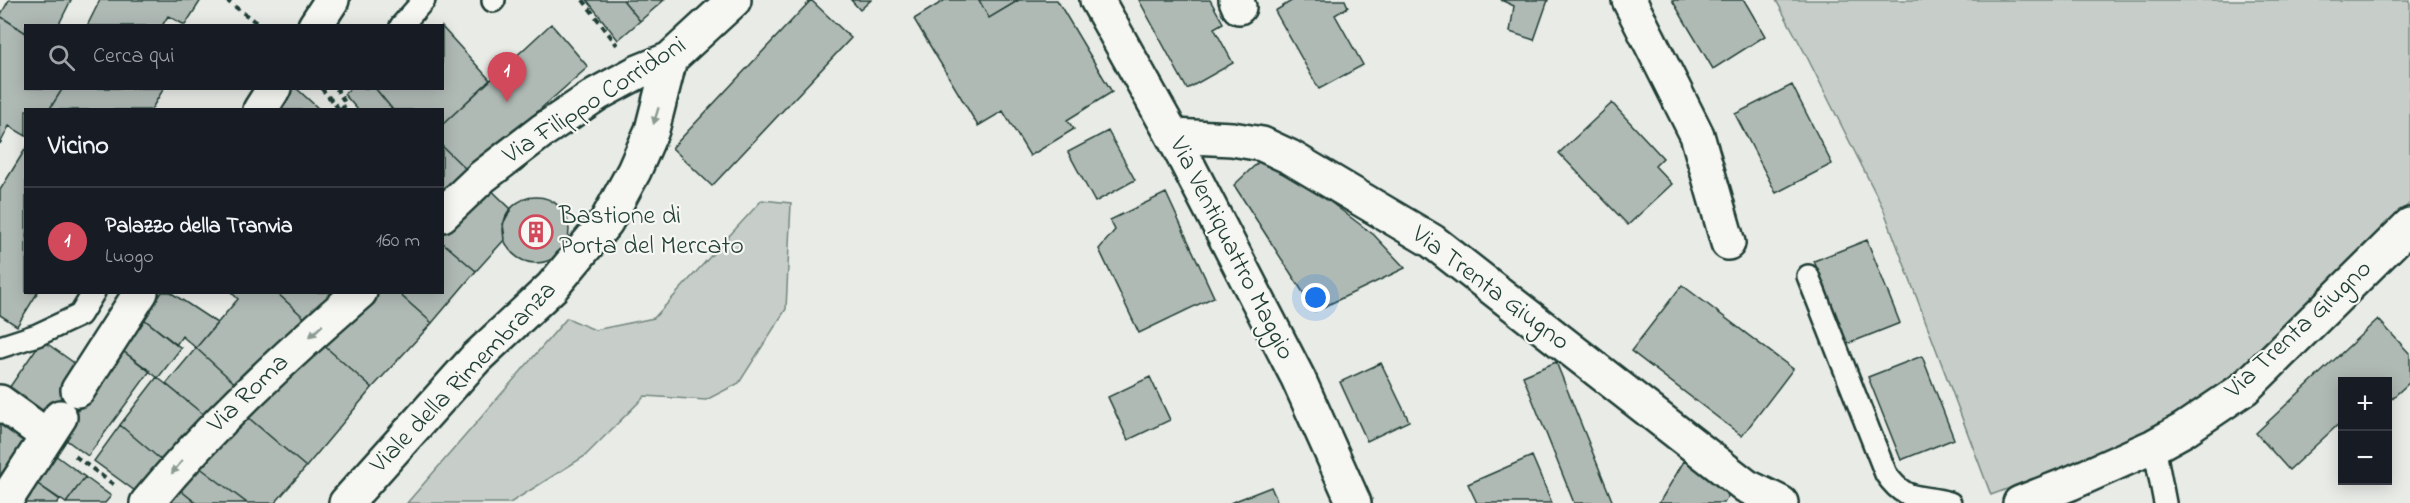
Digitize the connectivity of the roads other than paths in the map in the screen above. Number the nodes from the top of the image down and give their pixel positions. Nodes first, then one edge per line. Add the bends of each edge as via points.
1 (332, 0) edge
2 (424, 0) edge
3 (734, 0) edge
4 (1097, 0) edge
5 (1629, 0) edge
6 (316, 24) edge
7 (403, 24) edge
8 (670, 59) junction
9 (273, 90) edge
10 (261, 108) edge
11 (1173, 136) junction
12 (444, 213) edge
13 (2410, 225) edge
14 (1728, 243) dead end
15 (1808, 276) dead end
16 (93, 294) edge
17 (140, 294) edge
18 (358, 294) edge
19 (0, 347) edge
20 (78, 390) dead end
21 (0, 402) edge
22 (2154, 446) junction
23 (134, 497) edge
24 (1358, 498) edge
25 (4, 503) edge
26 (346, 503) edge
27 (1781, 503) edge
28 (1950, 503) edge
29 (2020, 503) edge
30 (2165, 503) edge

1 - 6 street
2 - 7 lane
3 - 8 street, Via Filippo Corridoni
4 - 11 street, Via Ventiquattro Maggio
5 - 14 street via 1697,135
8 - 12 street, Via Filippo Corridoni via 597,94 542,131 482,177
8 -> 26 street, Viale della Rimembranza via 652,130 606,222 552,287 476,358
9 - 10 street
11 - 24 street, Via Ventiquattro Maggio
11 - 27 street, Via Trenta Giugno via 1262,144 1432,241 1746,486
13 - 22 street, Via Trenta Giugno via 2245,388
15 - 28 lane via 1886,474 1896,490 1906,496
16 - 19 lane via 80,315
17 - 20 street
18 -> 23 street, Via Roma via 254,387 186,456
21 - 25 street via 54,427
22 - 29 street, Via Trenta Giugno
22 - 30 lane

